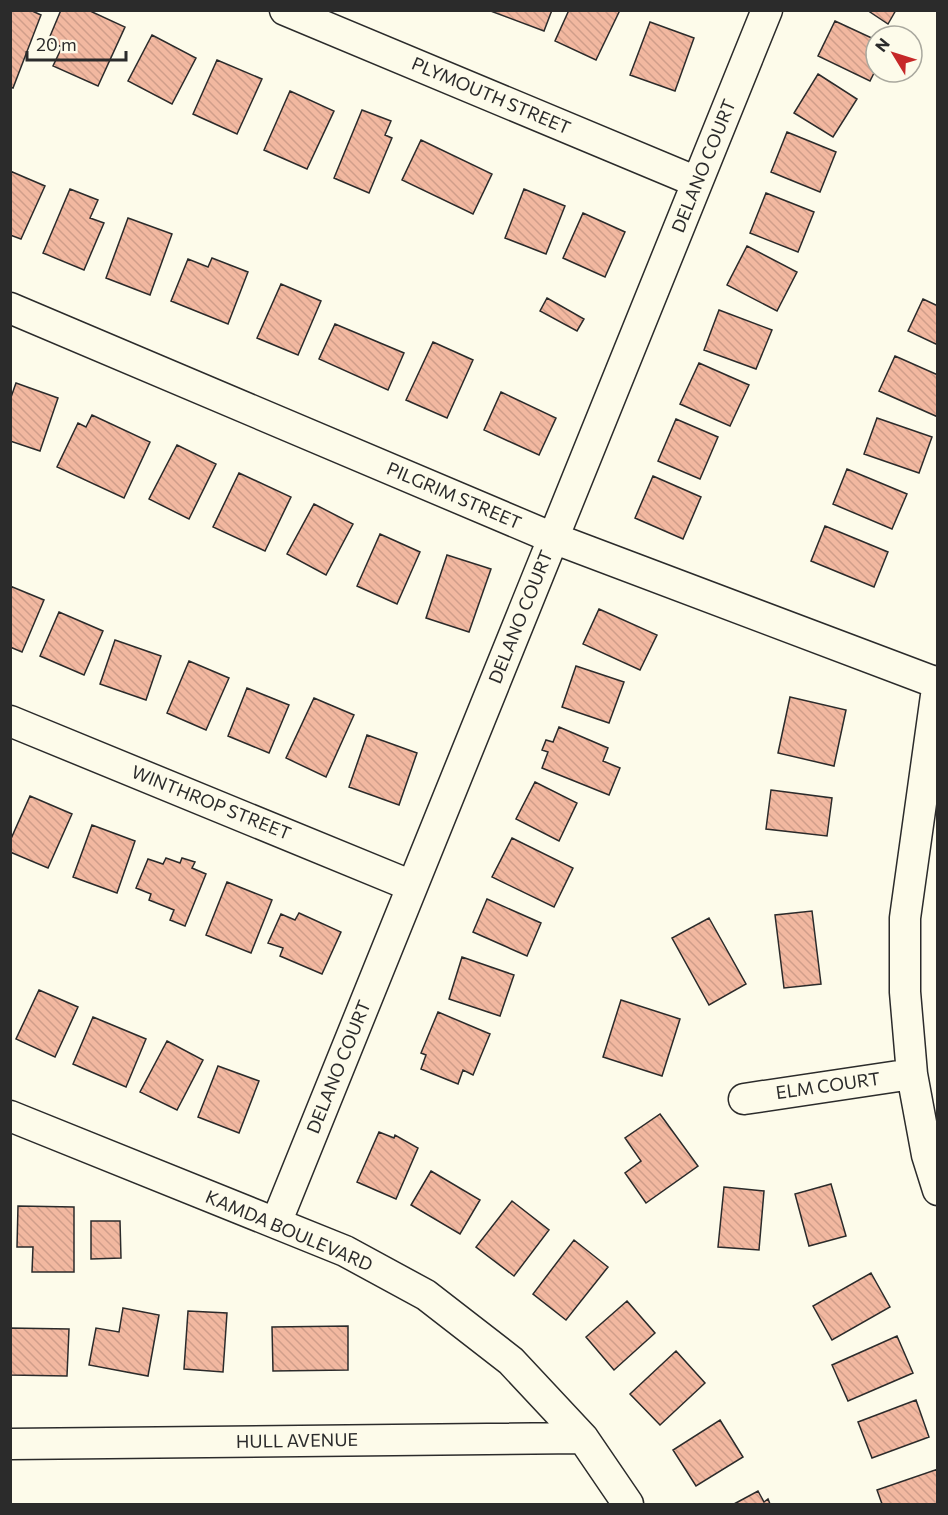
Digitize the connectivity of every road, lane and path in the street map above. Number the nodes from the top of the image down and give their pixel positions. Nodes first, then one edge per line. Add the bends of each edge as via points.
1 (285, 10) edge
2 (767, 10) edge
3 (697, 182) junction
4 (10, 308) edge
5 (553, 538) junction
6 (937, 682) edge
7 (10, 721) edge
8 (928, 815) edge
9 (412, 886) junction
10 (912, 1074) junction
11 (744, 1098) dead end
12 (10, 1116) edge
13 (938, 1190) edge
14 (276, 1223) junction
15 (583, 1438) junction
16 (10, 1444) edge
17 (628, 1504) edge

1 - 3 street, PLYMOUTH STREET
2 - 3 street, DELANO COURT
3 - 5 street, DELANO COURT
4 - 5 street, PILGRIM STREET
5 - 6 street, PILGRIM STREET
5 - 9 street, DELANO COURT
6 - 8 street
7 - 9 street, WINTHROP STREET
8 - 10 street via 905,918 905,992
9 - 14 street, DELANO COURT
10 - 11 street, ELM COURT
10 - 13 street via 927,1155
12 - 14 street, KAMDA BOULEVARD
14 - 15 street, KAMDA BOULEVARD via 345,1251 426,1295 511,1361
15 - 16 street, HULL AVENUE
15 - 17 street, KAMDA BOULEVARD

